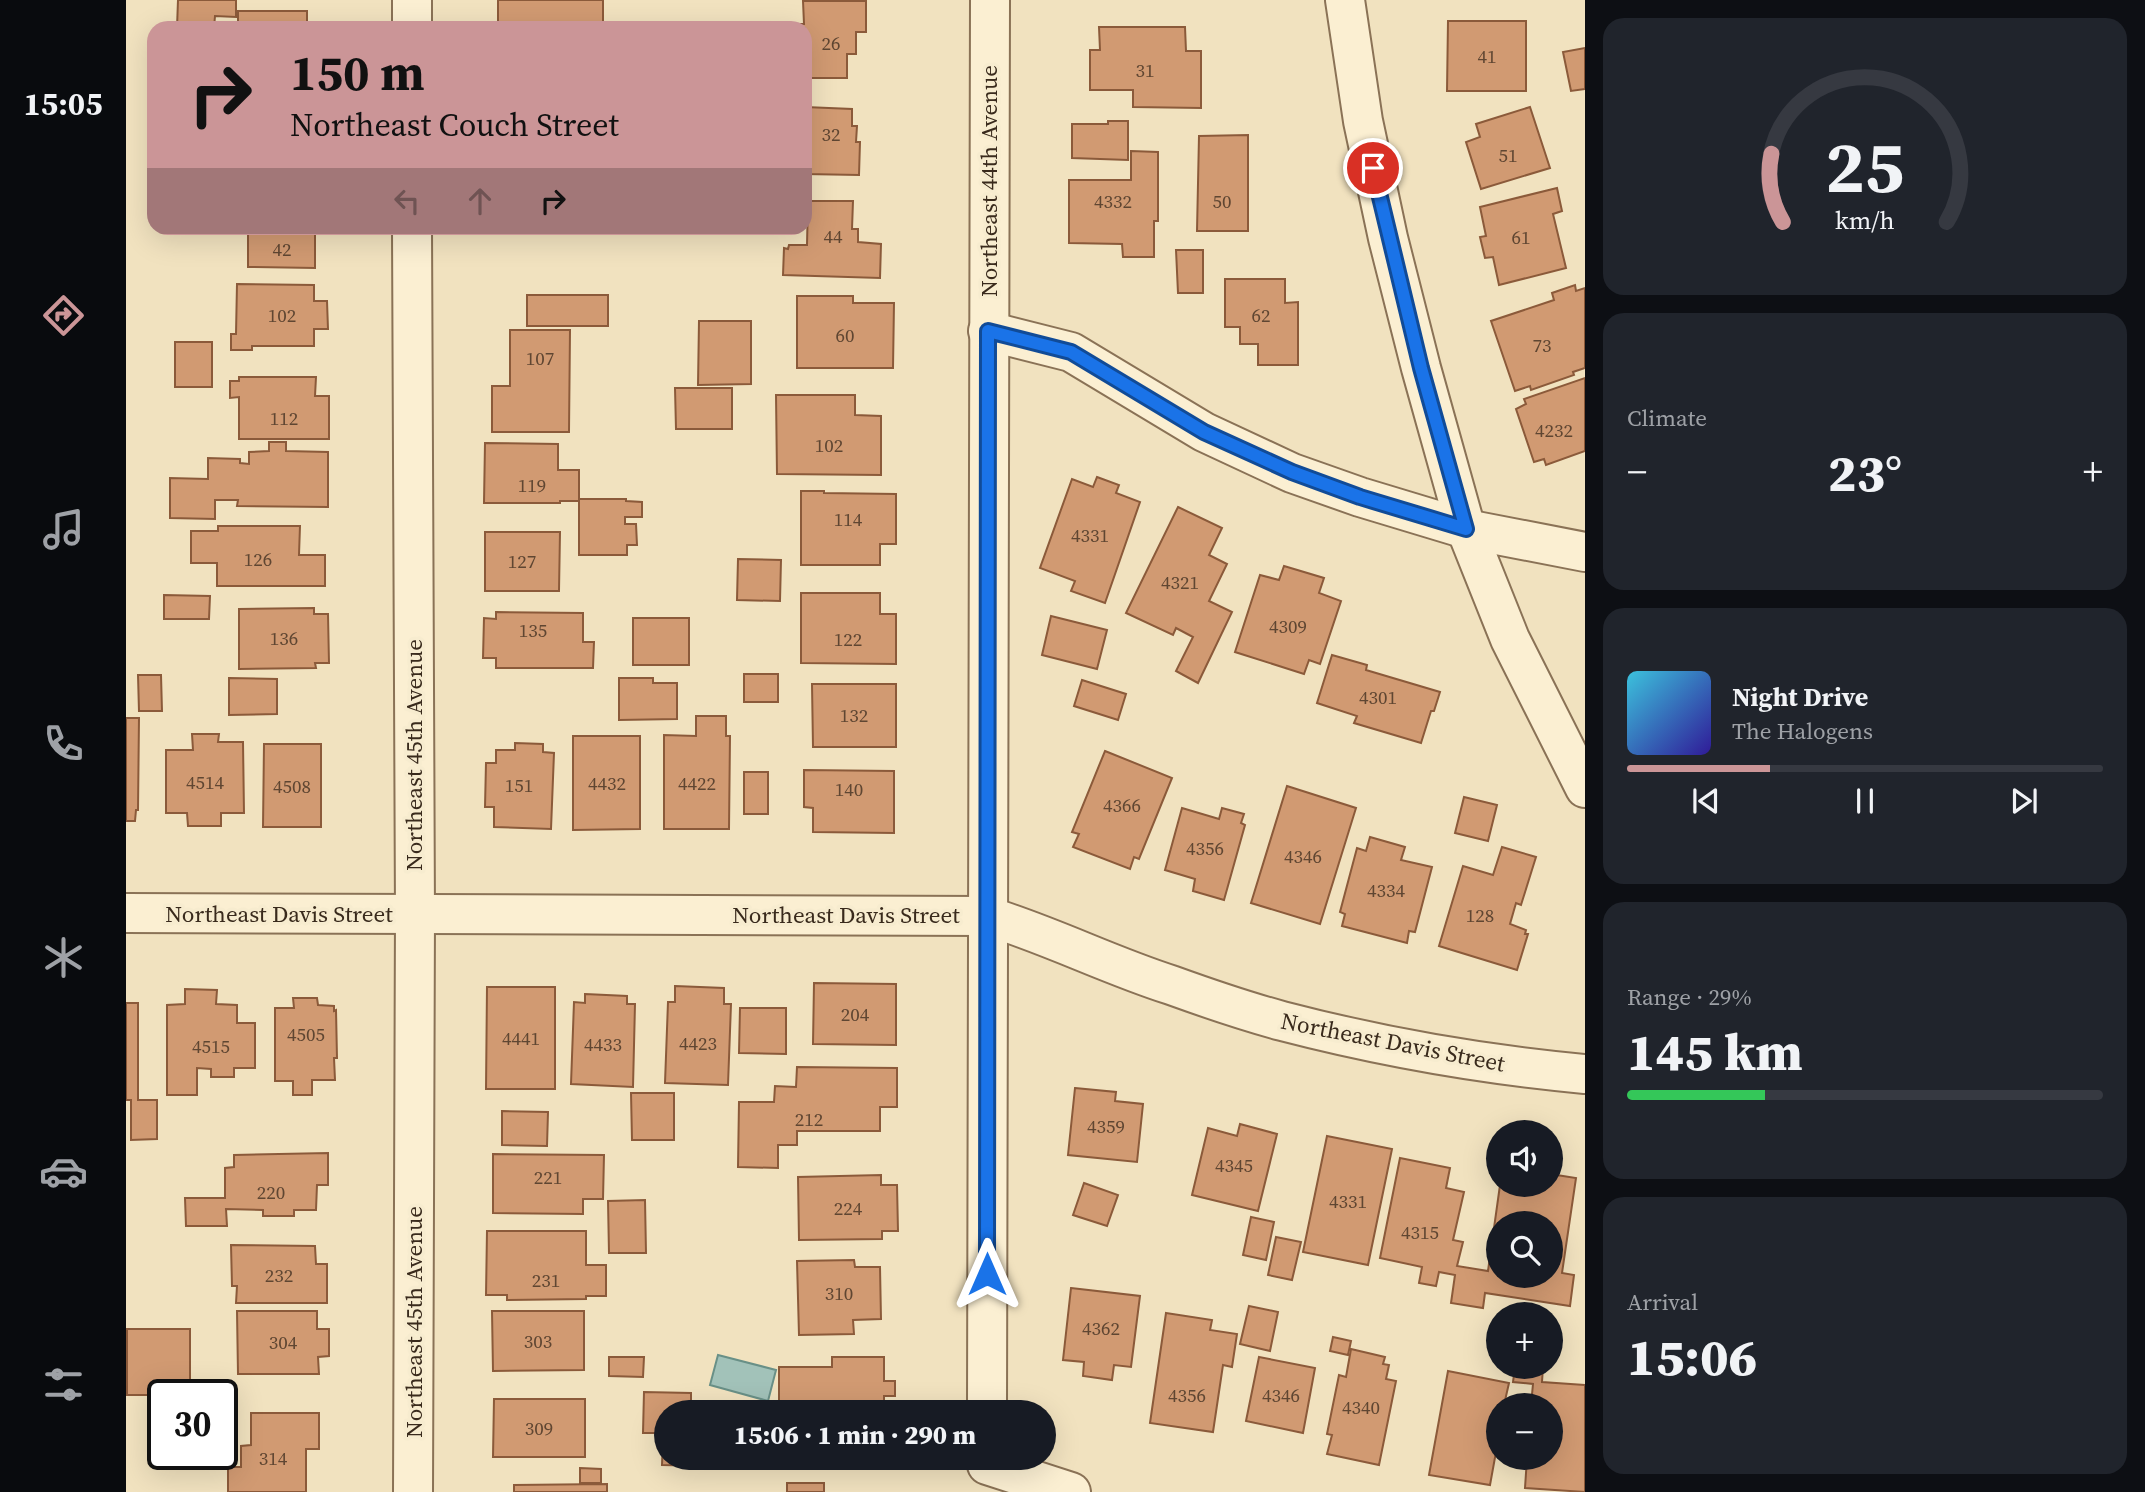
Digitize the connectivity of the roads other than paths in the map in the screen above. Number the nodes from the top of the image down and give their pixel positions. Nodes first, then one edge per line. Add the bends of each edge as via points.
1 (412, 0) edge
2 (990, 0) edge
3 (1345, 0) edge
4 (412, 21) edge
5 (412, 235) edge
6 (988, 331) junction
7 (1466, 529) junction
8 (1585, 552) edge
9 (1585, 788) edge
10 (126, 914) edge
11 (415, 914) junction
12 (987, 916) junction
13 (1585, 1073) edge
14 (987, 1400) edge
15 (987, 1472) edge
16 (413, 1492) edge
17 (1071, 1492) edge

1 - 4 street
2 - 6 street, Northeast 44th Avenue
3 - 7 street via 1363,121 1388,238
5 - 11 street, Northeast 45th Avenue
6 - 7 street via 1071,352 1204,432 1292,472
6 - 12 street, Northeast 44th Avenue
7 - 8 street
7 - 9 street via 1510,639
10 - 11 street, Northeast Davis Street
11 - 12 street, Northeast Davis Street
11 - 16 street, Northeast 45th Avenue
12 - 13 street, Northeast Davis Street via 1032,929 1168,985 1282,1021 1526,1068
12 - 14 street, Northeast 44th Avenue
15 - 17 street

